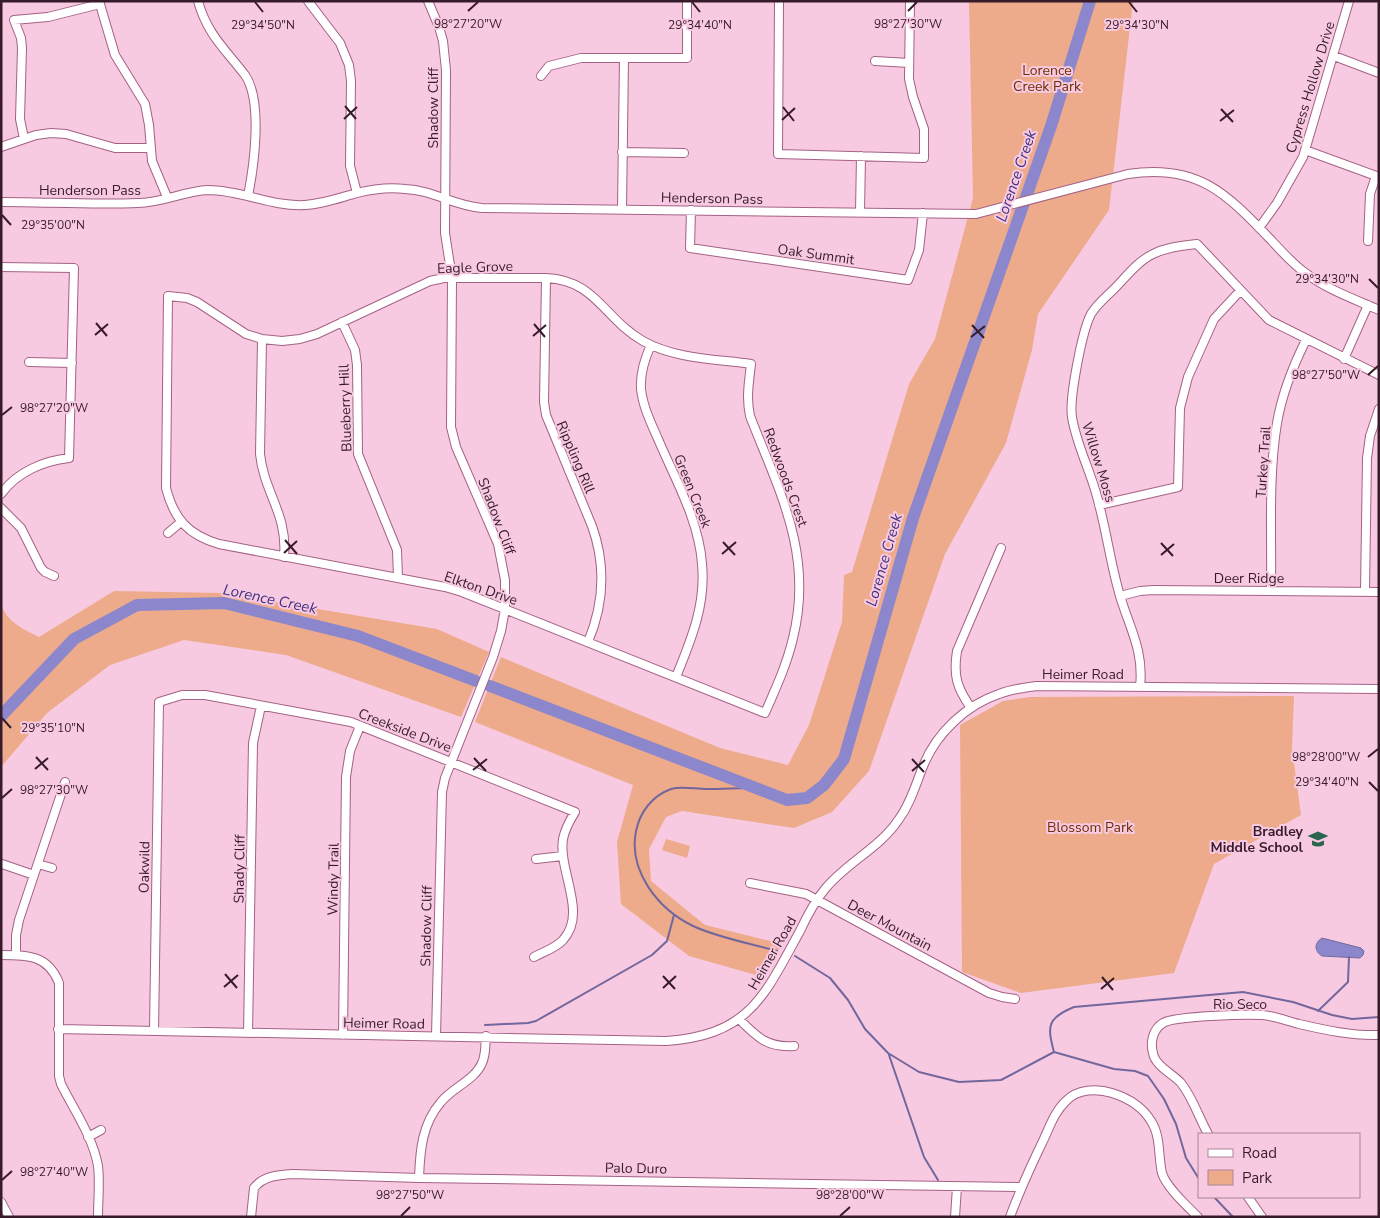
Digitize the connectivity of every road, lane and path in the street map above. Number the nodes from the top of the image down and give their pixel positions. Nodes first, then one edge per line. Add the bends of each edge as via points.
1 (198, 1) edge
2 (308, 1) edge
3 (428, 1) edge
4 (687, 1) edge
5 (779, 1) edge
6 (910, 1) edge
7 (1349, 1) edge
8 (99, 3) edge
9 (1334, 56) junction
10 (624, 58) junction
11 (875, 61) dead end
12 (909, 63) junction
13 (1379, 73) edge
14 (541, 76) dead end
15 (24, 139) junction
16 (1, 147) edge
17 (150, 148) junction
18 (1306, 150) junction
19 (622, 152) junction
20 (684, 153) dead end
21 (861, 156) junction
22 (1378, 177) edge
23 (357, 193) junction
24 (248, 196) junction
25 (166, 197) junction
26 (445, 199) junction
27 (1, 202) edge
28 (622, 209) junction
29 (691, 210) junction
30 (860, 212) junction
31 (923, 213) junction
32 (1259, 228) junction
33 (1368, 241) dead end
34 (1, 267) edge
35 (452, 278) junction
36 (546, 278) junction
37 (1240, 291) junction
38 (1368, 305) junction
39 (1379, 310) edge
40 (342, 322) junction
41 (262, 339) junction
42 (1306, 340) junction
43 (651, 345) junction
44 (1344, 359) junction
45 (29, 362) dead end
46 (72, 363) junction
47 (751, 364) joint
48 (1379, 375) edge
49 (1379, 409) edge
50 (1, 494) edge
51 (1099, 505) junction
52 (1, 508) edge
53 (181, 522) junction
54 (168, 533) dead end
55 (1001, 548) dead end
56 (284, 557) junction
57 (54, 576) dead end
58 (398, 578) junction
59 (1271, 591) junction
60 (1365, 591) junction
61 (1379, 592) edge
62 (1120, 596) junction
63 (505, 609) junction
64 (588, 642) junction
65 (676, 677) junction
66 (1140, 687) junction
67 (1379, 689) edge
68 (159, 702) joint
69 (260, 706) junction
70 (971, 708) junction
71 (765, 713) joint
72 (360, 726) junction
73 (452, 762) junction
74 (65, 782) dead end
75 (563, 856) junction
76 (536, 860) dead end
77 (2, 864) edge
78 (38, 864) junction
79 (52, 868) dead end
80 (34, 875) junction
81 (750, 883) dead end
82 (816, 900) junction
83 (1, 955) edge
84 (16, 955) junction
85 (534, 957) dead end
86 (1015, 999) dead end
87 (739, 1019) junction
88 (58, 1029) junction
89 (154, 1031) junction
90 (248, 1033) junction
91 (343, 1035) junction
92 (1379, 1035) edge
93 (436, 1036) junction
94 (486, 1036) junction
95 (794, 1046) dead end
96 (101, 1130) dead end
97 (1208, 1133) edge
98 (88, 1137) junction
99 (419, 1178) junction
100 (956, 1187) junction
101 (1021, 1187) junction
102 (1249, 1198) edge
103 (1, 1202) edge
104 (8, 1217) edge
105 (98, 1217) edge
106 (251, 1217) edge
107 (955, 1217) edge
108 (1010, 1217) edge
109 (1198, 1217) edge
110 (1262, 1217) edge

1 - 24 street via 207,26 244,75 254,97 254,167
2 - 23 street via 340,43 349,65 350,166
3 - 26 street, Shadow Cliff via 446,55
4 - 10 street via 686,58
5 - 21 street via 778,154
6 - 12 street
7 - 9 street, Cypress Hollow Drive
8 - 15 street via 48,17 14,20 22,48 20,120
8 - 17 street via 115,55 145,104 150,125
9 - 13 street
9 - 18 street, Cypress Hollow Drive
10 - 14 street via 581,58 549,66
10 - 19 street
11 - 12 street
12 - 21 street via 911,88 924,129 924,158
15 - 16 street
15 - 17 street via 51,133 66,134 115,148
17 - 25 street
18 - 22 street
18 - 32 street, Cypress Hollow Drive via 1278,203
19 - 20 street
19 - 28 street
21 - 30 street
22 - 33 street via 1370,194
23 - 24 street, Henderson Pass via 306,205 279,204
23 - 26 street, Henderson Pass via 405,188
24 - 25 street, Henderson Pass via 208,190
25 - 27 street, Henderson Pass via 139,203
26 - 28 street, Henderson Pass via 472,207
26 - 35 street, Shadow Cliff via 446,240
28 - 29 street, Henderson Pass
29 - 30 street, Henderson Pass
29 - 31 street, Oak Summit via 690,248 908,280 919,250
30 - 31 street, Henderson Pass
31 - 32 street, Henderson Pass via 983,214 1144,171 1166,172 1205,183 1222,193
32 - 38 street, Henderson Pass via 1304,272
34 - 46 street via 74,268
35 - 36 street, Eagle Grove
35 - 40 street, Eagle Grove via 430,281
35 - 63 street, Shadow Cliff via 451,427 456,447 498,544 505,580
36 - 43 street, Eagle Grove via 563,280 584,289 621,326
36 - 64 street, Rippling Rill via 546,416 592,526 602,568 601,597
37 - 42 street via 1269,320
37 - 51 street via 1214,319 1186,385 1180,408 1178,487
37 - 51 street, Willow Moss via 1197,244 1166,249 1152,255 1098,304 1085,331 1071,398 1071,413
38 - 39 street, Henderson Pass
38 - 44 street
40 - 41 street, Eagle Grove via 300,339 282,342
40 - 58 street, Blueberry Hill via 355,350 358,454 397,550
41 - 53 street, Eagle Grove via 238,330 197,302 168,296 166,488 172,508
41 - 56 street via 261,468 282,523
42 - 44 street
42 - 59 street, Turkey Trail via 1285,390 1276,430
43 - 47 street, Eagle Grove via 675,353
43 - 65 street, Green Creek via 641,374 644,403 696,530 702,564 698,617
44 - 48 street
45 - 46 street
46 - 50 street via 69,458 34,467 12,481
47 - 71 street, Redwoods Crest via 748,405 788,512 799,571 794,637
49 - 60 street via 1366,458
51 - 62 street, Willow Moss
52 - 57 street via 21,528 42,568
53 - 54 street
53 - 56 street, Elkton Drive via 207,540
55 - 70 street via 957,651 956,678 961,694
56 - 58 street, Elkton Drive
58 - 63 street, Elkton Drive via 445,587
59 - 60 street, Deer Ridge
59 - 62 street, Deer Ridge via 1153,590
60 - 61 street, Deer Ridge
62 - 66 street, Willow Moss via 1140,656
63 - 64 street, Elkton Drive
63 - 73 street, Shadow Cliff via 493,656
64 - 65 street, Elkton Drive
65 - 71 street, Elkton Drive
66 - 67 street, Heimer Road
66 - 70 street, Heimer Road via 1036,686 997,694
68 - 69 street, Creekside Drive via 195,694
68 - 89 street, Oakwild
69 - 72 street, Creekside Drive
69 - 90 street, Shady Cliff via 253,743
70 - 82 street, Heimer Road via 948,728 929,754 910,802 899,820 882,840 836,876
72 - 73 street, Creekside Drive
72 - 91 street, Windy Trail via 350,751 346,777
73 - 75 street, Creekside Drive via 576,812 566,829
73 - 93 street, Shadow Cliff via 442,792
74 - 78 street
75 - 76 street
75 - 85 street via 573,910 572,927 562,941
77 - 80 street
78 - 79 street
78 - 80 street
80 - 84 street via 19,920
81 - 82 street, Deer Mountain via 806,894
82 - 86 street, Deer Mountain via 989,993
82 - 87 street, Heimer Road via 764,994
83 - 84 street
84 - 88 street via 40,959 55,973 60,991
87 - 94 street, Heimer Road via 710,1033 684,1040
87 - 95 street via 764,1041 775,1046
88 - 89 street, Heimer Road
88 - 98 street via 61,1084
89 - 90 street, Heimer Road
90 - 91 street, Heimer Road
91 - 93 street, Heimer Road
92 - 97 street, Rio Seco via 1349,1034 1262,1015 1169,1020 1157,1028 1152,1038 1152,1053 1186,1089
93 - 94 street, Heimer Road
94 - 99 street via 480,1068 446,1096 430,1118 421,1144
96 - 98 street
98 - 105 street via 98,1168
99 - 100 street, Palo Duro
99 - 106 street, Palo Duro via 281,1175 268,1178 254,1188
100 - 101 street, Palo Duro
100 - 107 street
101 - 108 street
101 - 109 street via 1058,1109 1077,1094 1102,1089 1124,1097 1147,1115 1156,1131 1163,1174
102 - 110 street
103 - 104 street

